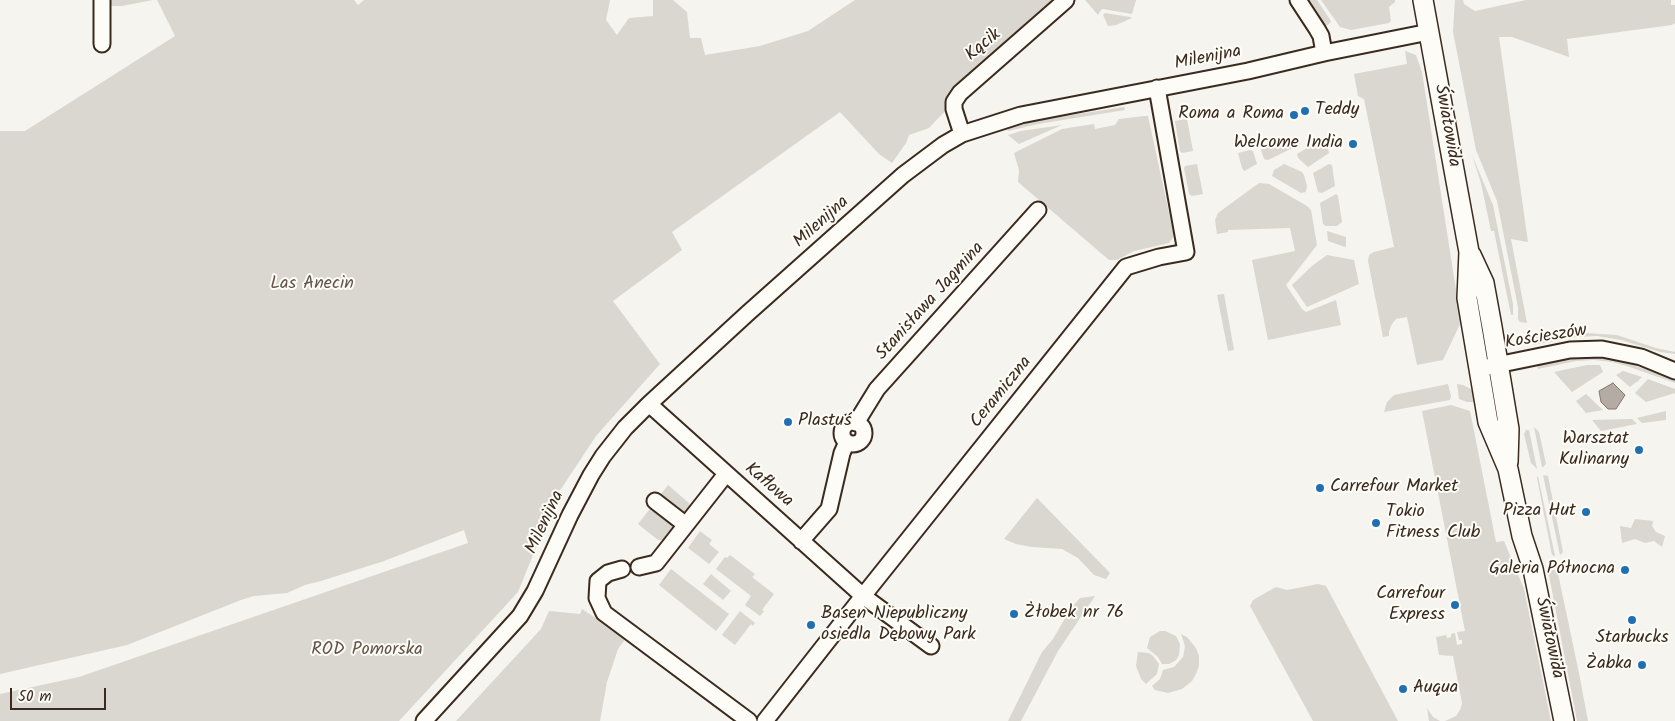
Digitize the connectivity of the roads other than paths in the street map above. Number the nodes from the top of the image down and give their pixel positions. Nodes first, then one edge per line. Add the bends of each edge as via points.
1 (102, 0) edge
2 (1066, 0) edge
3 (1298, 0) edge
4 (1423, 0) edge
5 (1429, 32) junction
6 (102, 44) dead end
7 (1324, 53) junction
8 (1157, 88) junction
9 (962, 134) junction
10 (1038, 210) dead end
11 (1469, 252) junction
12 (1675, 362) edge
13 (1498, 364) junction
14 (1656, 364) junction
15 (1478, 368) junction
16 (1675, 371) edge
17 (649, 404) junction
18 (1508, 469) junction
19 (726, 474) junction
20 (655, 501) dead end
21 (685, 534) junction
22 (802, 541) junction
23 (639, 567) dead end
24 (622, 569) dead end
25 (863, 596) junction
26 (931, 646) dead end
27 (424, 721) edge
28 (749, 721) edge
29 (764, 721) edge
30 (1564, 721) edge

1 - 6 street
2 - 9 street, Kącik via 957,97 954,109
3 - 7 street via 1321,36
4 - 5 street, Światowida
5 - 7 street, Milenijna
5 - 11 street, Światowida
7 - 8 street, Milenijna
8 - 9 street, Milenijna via 1029,113
8 - 25 street, Ceramiczna via 1186,252 1126,267
9 - 17 street, Milenijna via 943,144 904,176
10 - 22 street, Stanisława Jagmina via 877,389 856,423 864,432 861,440 855,444 847,442 842,453 829,509
11 - 13 street, Światowida via 1484,283
11 - 15 street, Światowida via 1467,298
12 - 14 street, Kościeszów
13 - 14 street, Kościeszów via 1570,350 1602,349 1641,356
13 - 15 street
13 - 18 street, Światowida via 1509,429
14 - 16 street, Kościeszów
15 - 18 street, Światowida via 1489,426
17 - 19 street, Kaflowa
17 - 27 street, Milenijna via 603,456 591,475 520,616
18 - 30 street, Światowida via 1522,536 1533,569
19 - 21 street
19 - 22 street, Kaflowa
20 - 21 street
21 - 23 street via 656,563
22 - 25 street, Kaflowa
24 - 28 street via 608,573 598,581 597,598 604,613
25 - 26 street, Kaflowa
25 - 29 street, Ceramiczna

